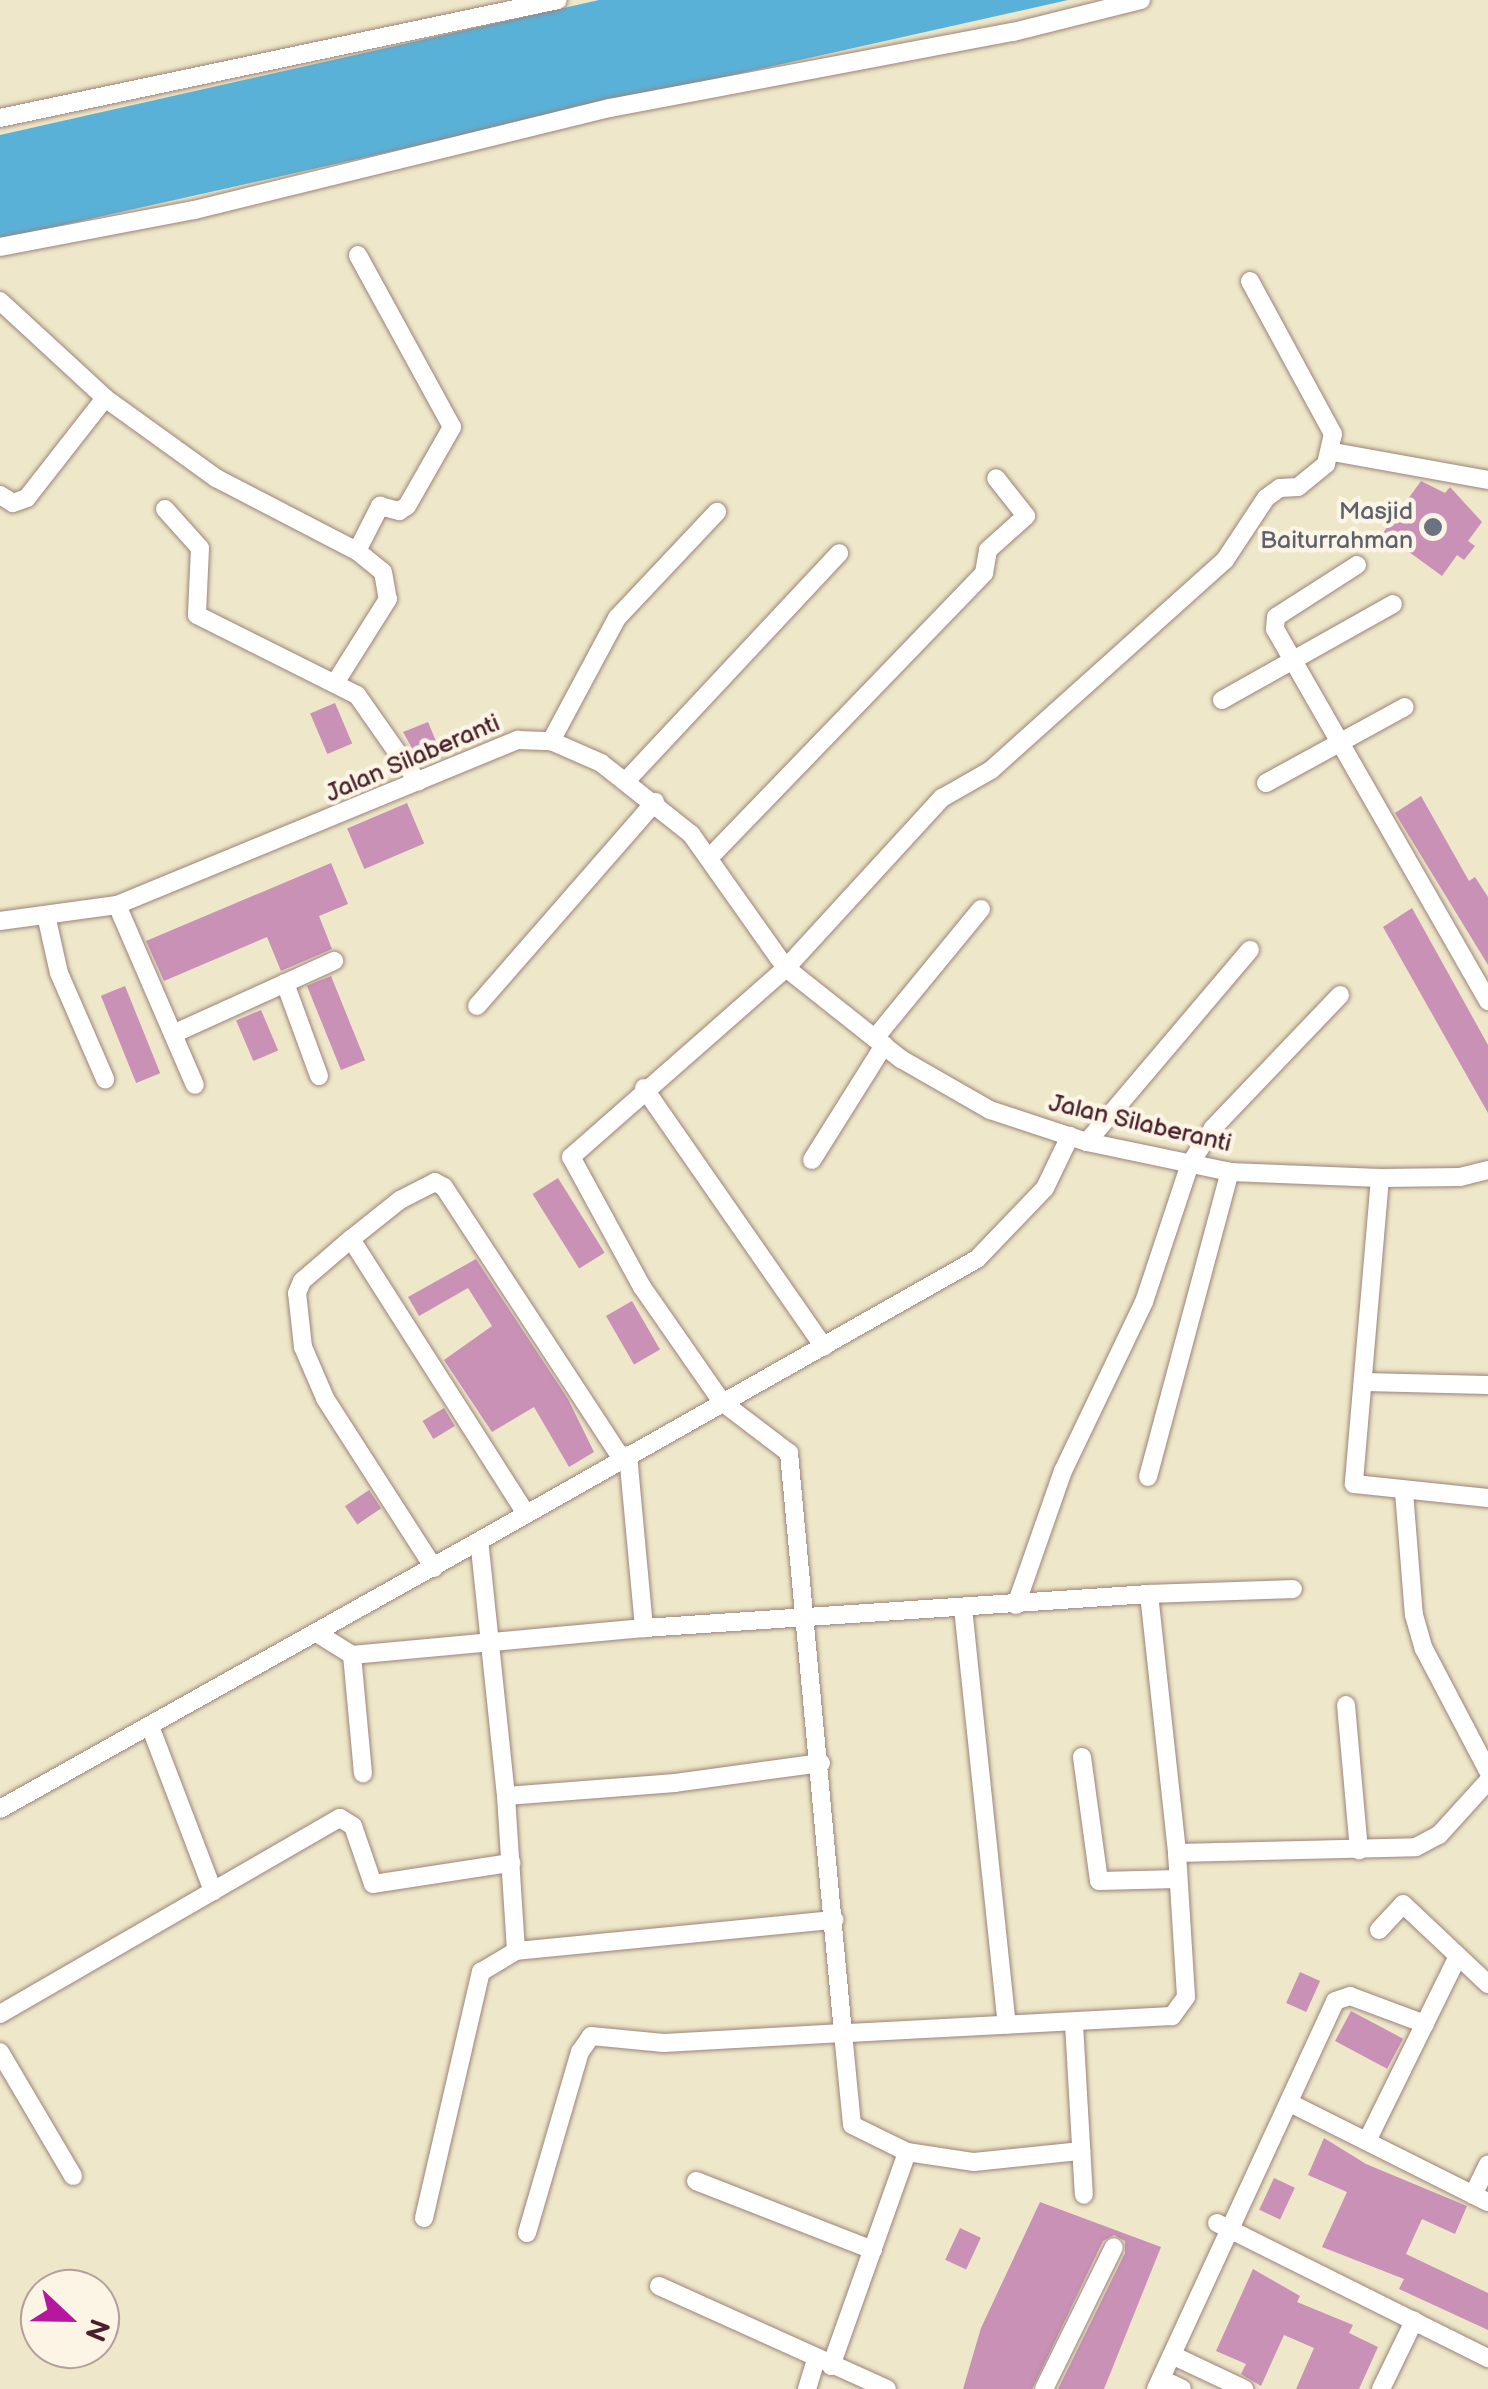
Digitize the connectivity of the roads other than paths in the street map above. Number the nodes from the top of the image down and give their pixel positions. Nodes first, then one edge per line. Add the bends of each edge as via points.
1 (558, 0) edge
2 (1141, 0) edge
3 (0, 118) edge
4 (0, 247) edge
5 (358, 255) dead end
6 (1250, 281) dead end
7 (0, 301) edge
8 (105, 398) junction
9 (1332, 452) junction
10 (996, 478) dead end
11 (1488, 480) edge
12 (0, 495) edge
13 (165, 509) dead end
14 (718, 512) dead end
15 (356, 551) junction
16 (839, 552) dead end
17 (1357, 565) dead end
18 (1393, 604) dead end
19 (1293, 664) junction
20 (335, 683) junction
21 (1222, 700) dead end
22 (1405, 707) dead end
23 (550, 741) junction
24 (1340, 746) junction
25 (626, 781) junction
26 (418, 782) junction
27 (1266, 783) dead end
28 (655, 802) junction
29 (712, 855) junction
30 (118, 905) junction
31 (982, 909) dead end
32 (46, 915) junction
33 (0, 921) edge
34 (1250, 950) dead end
35 (334, 961) dead end
36 (786, 968) junction
37 (285, 984) junction
38 (1340, 994) dead end
39 (1488, 1001) edge
40 (477, 1006) dead end
41 (173, 1034) junction
42 (879, 1042) junction
43 (319, 1076) dead end
44 (105, 1079) dead end
45 (195, 1084) dead end
46 (644, 1088) junction
47 (1079, 1139) junction
48 (812, 1160) dead end
49 (1190, 1164) junction
50 (1488, 1170) edge
51 (1230, 1172) junction
52 (1380, 1178) junction
53 (351, 1239) junction
54 (824, 1347) junction
55 (1362, 1382) junction
56 (1488, 1385) edge
57 (722, 1402) junction
58 (625, 1457) junction
59 (1148, 1478) dead end
60 (1404, 1492) junction
61 (1488, 1498) edge
62 (526, 1514) junction
63 (480, 1540) junction
64 (434, 1568) junction
65 (1293, 1589) dead end
66 (1149, 1594) junction
67 (1016, 1605) junction
68 (963, 1608) junction
69 (810, 1619) junction
70 (644, 1628) junction
71 (320, 1634) junction
72 (491, 1645) junction
73 (352, 1655) junction
74 (1346, 1704) dead end
75 (150, 1726) junction
76 (1082, 1757) dead end
77 (821, 1763) junction
78 (1488, 1771) edge
79 (363, 1773) dead end
80 (1488, 1781) edge
81 (506, 1796) junction
82 (0, 1809) edge
83 (1359, 1850) junction
84 (1177, 1853) junction
85 (511, 1864) junction
86 (1178, 1879) junction
87 (213, 1891) junction
88 (834, 1920) junction
89 (1379, 1930) dead end
90 (516, 1951) junction
91 (1458, 1956) junction
92 (1488, 1984) edge
93 (0, 2014) edge
94 (1074, 2024) junction
95 (1424, 2024) junction
96 (1006, 2025) junction
97 (843, 2033) junction
98 (0, 2052) edge
99 (1290, 2102) junction
100 (1367, 2141) junction
101 (1082, 2151) junction
102 (906, 2152) junction
103 (1488, 2164) edge
104 (72, 2176) dead end
105 (696, 2181) dead end
106 (1084, 2194) dead end
107 (1480, 2198) edge
108 (424, 2218) dead end
109 (1224, 2226) junction
110 (527, 2233) dead end
111 (1114, 2247) dead end
112 (873, 2250) junction
113 (659, 2286) dead end
114 (1414, 2321) junction
115 (1172, 2354) junction
116 (1488, 2358) edge
117 (823, 2362) junction
118 (1158, 2384) edge
119 (807, 2389) edge
120 (887, 2389) edge
121 (1044, 2389) edge
122 (1182, 2389) edge
123 (1244, 2389) edge
124 (1381, 2389) edge

1 - 3 street
2 - 4 street via 1014,32 610,108 194,210
5 - 15 street via 452,427 407,506 380,506
6 - 9 street via 1322,410
7 - 8 street
8 - 12 street via 27,498 12,504
8 - 15 street via 216,478
9 - 11 street
9 - 36 street via 1298,487 1266,498 1225,560 1104,673 991,770 942,798
10 - 29 street via 1026,516 988,550 984,573
13 - 20 street via 200,548 196,615
14 - 23 street via 617,618
15 - 20 street via 390,585
16 - 25 street
17 - 19 street via 1276,617 1275,629
18 - 19 street
19 - 21 street
19 - 24 street
20 - 26 street via 372,710
22 - 24 street
23 - 25 street, Jalan Silaberanti
23 - 26 street, Jalan Silaberanti via 518,740
24 - 27 street
24 - 39 street
25 - 28 street, Jalan Silaberanti
26 - 30 street, Jalan Silaberanti
28 - 29 street, Jalan Silaberanti
28 - 40 street
29 - 36 street, Jalan Silaberanti
30 - 32 street, Jalan Silaberanti
30 - 41 street
31 - 42 street
32 - 33 street, Jalan Silaberanti
32 - 44 street via 59,973
34 - 47 street
35 - 37 street
36 - 42 street, Jalan Silaberanti
36 - 46 street
37 - 41 street
37 - 43 street
38 - 49 street via 1213,1128
41 - 45 street
42 - 47 street, Jalan Silaberanti via 990,1110
42 - 48 street
46 - 54 street
46 - 57 street via 571,1156 572,1166 642,1288
47 - 49 street, Jalan Silaberanti
47 - 54 street via 1046,1188 977,1258
49 - 51 street, Jalan Silaberanti
49 - 67 street via 1144,1302 1064,1471
50 - 52 street, Jalan Silaberanti
51 - 52 street, Jalan Silaberanti
51 - 59 street
52 - 55 street
53 - 58 street via 400,1200 435,1182 444,1186
53 - 62 street
53 - 64 street via 297,1293 303,1347 325,1398
54 - 57 street
55 - 56 street
55 - 60 street via 1354,1484
57 - 58 street
57 - 69 street via 789,1454
58 - 62 street
58 - 70 street
60 - 61 street
60 - 78 street via 1414,1615 1424,1649
62 - 63 street
63 - 64 street
63 - 72 street
64 - 71 street
65 - 66 street
66 - 67 street
66 - 84 street
67 - 68 street
68 - 69 street
68 - 96 street
69 - 70 street
69 - 77 street
70 - 72 street
71 - 73 street
71 - 75 street
72 - 73 street
72 - 81 street
73 - 79 street
74 - 83 street
75 - 82 street
75 - 87 street
76 - 86 street via 1099,1881
77 - 81 street
77 - 88 street
80 - 83 street via 1428,1842
81 - 85 street
83 - 84 street
84 - 86 street
85 - 87 street via 373,1884 353,1826 340,1818
85 - 90 street
86 - 94 street via 1183,2004 1164,2018
87 - 93 street
88 - 90 street
88 - 97 street
89 - 91 street via 1403,1904
90 - 108 street via 481,1972
91 - 92 street
91 - 95 street
94 - 96 street
94 - 101 street
95 - 99 street via 1340,1998
95 - 100 street
96 - 97 street
97 - 102 street via 852,2125
97 - 110 street via 664,2043 591,2036 580,2052
98 - 104 street
99 - 100 street
99 - 109 street
100 - 107 street
101 - 102 street via 974,2162
101 - 106 street
102 - 112 street
103 - 107 street
105 - 112 street
109 - 114 street
109 - 115 street
111 - 121 street
112 - 117 street
113 - 117 street
114 - 116 street
114 - 124 street
115 - 118 street
115 - 123 street
117 - 119 street
117 - 120 street
118 - 122 street

